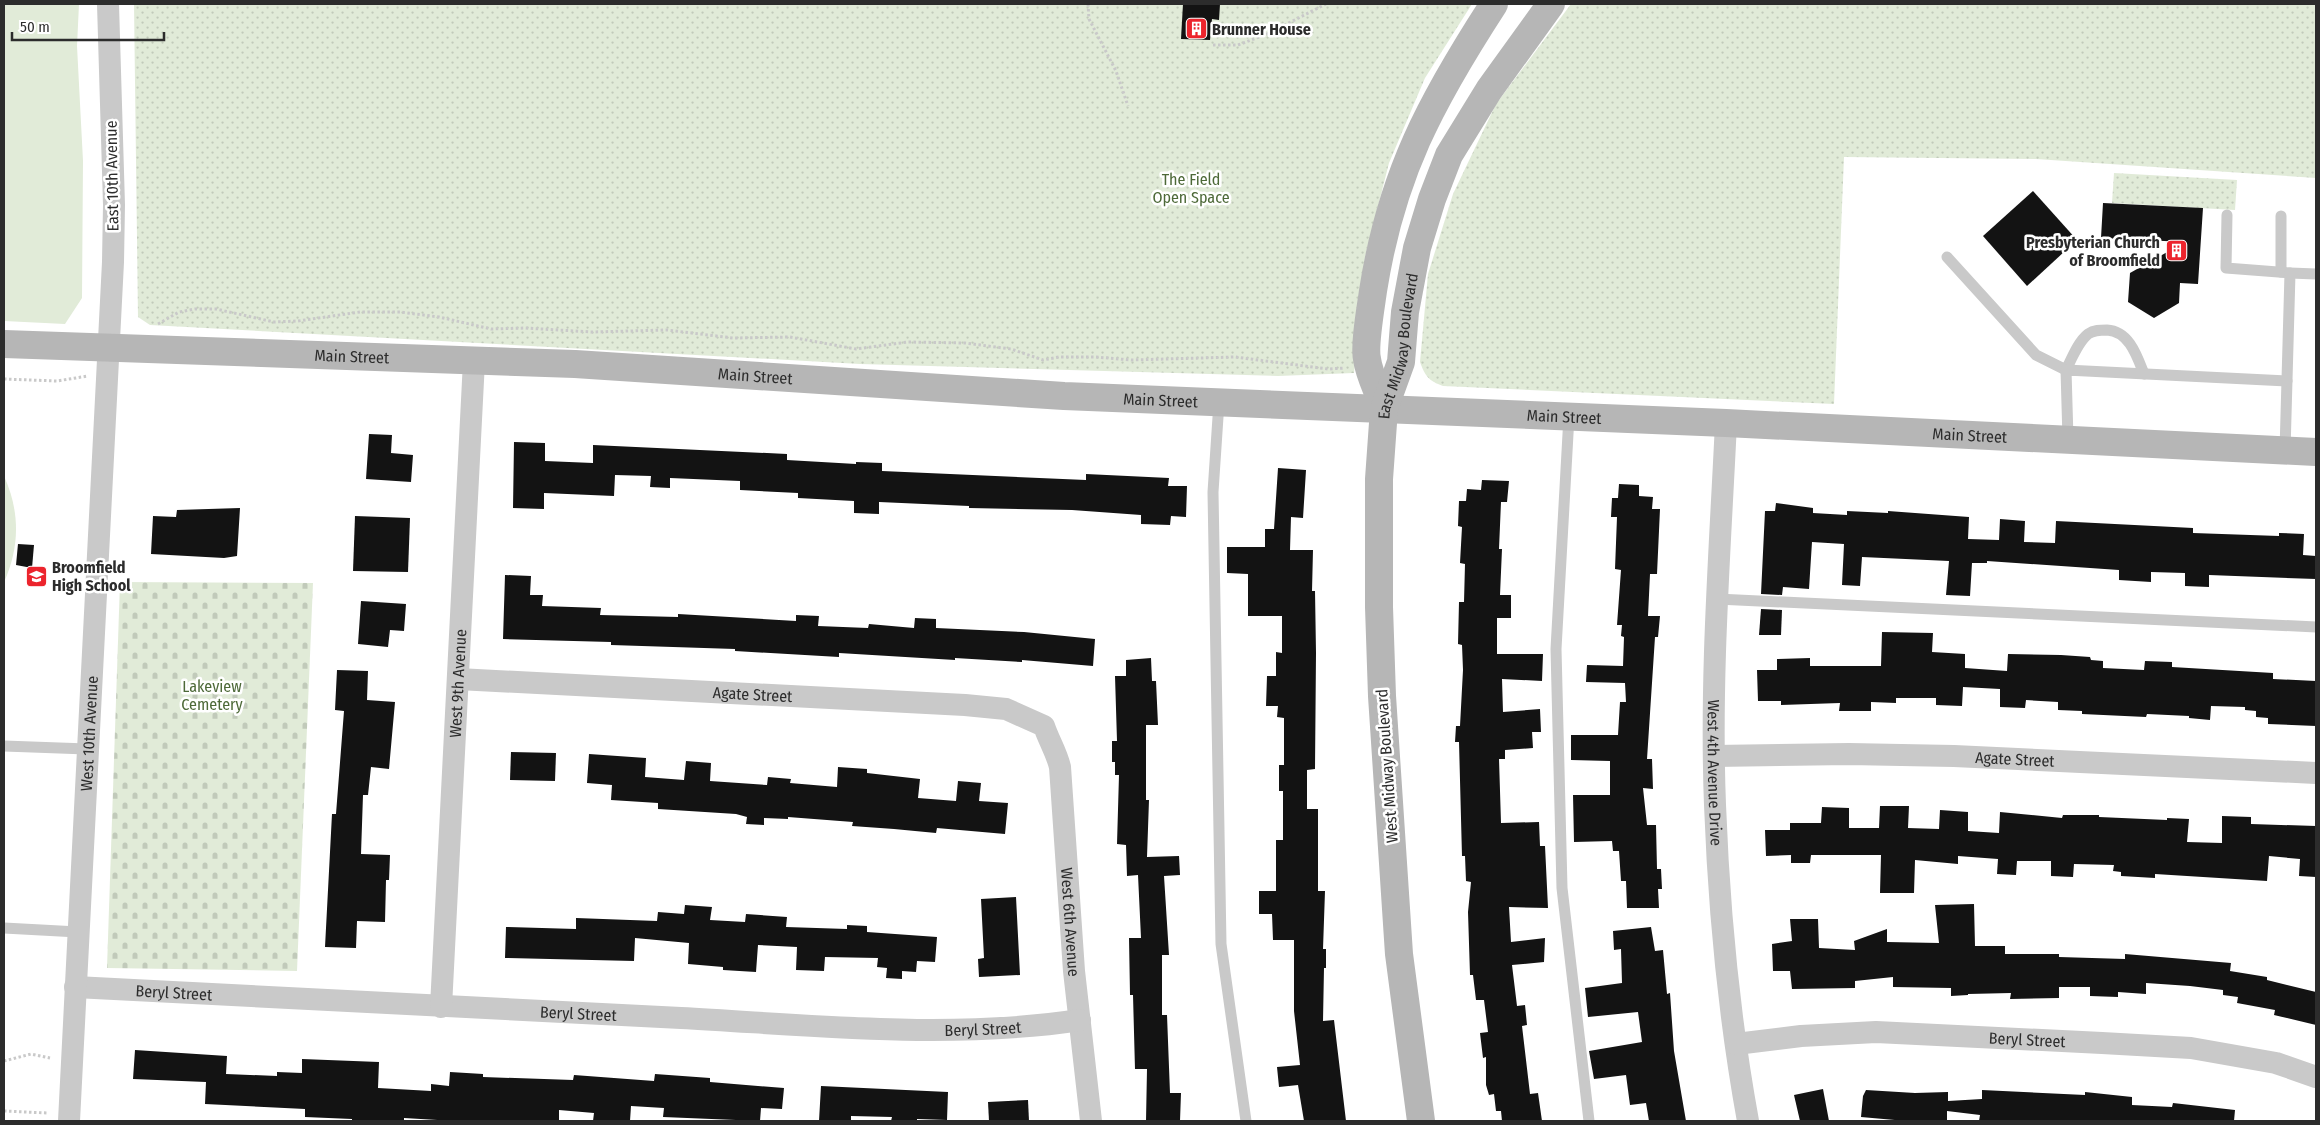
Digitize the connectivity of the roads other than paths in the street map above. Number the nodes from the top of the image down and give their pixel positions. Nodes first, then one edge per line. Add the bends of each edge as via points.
1 (108, 4) edge
2 (1494, 4) edge
3 (1551, 4) edge
4 (2227, 215) dead end
5 (2281, 216) dead end
6 (1947, 257) dead end
7 (2285, 272) junction
8 (2316, 274) edge
9 (4, 344) edge
10 (108, 348) junction
11 (474, 361) junction
12 (2066, 370) junction
13 (2144, 374) junction
14 (2287, 381) junction
15 (1219, 402) junction
16 (1384, 409) junction
17 (1569, 416) junction
18 (1726, 423) junction
19 (2068, 440) junction
20 (2285, 451) junction
21 (2316, 452) edge
22 (1717, 599) junction
23 (2316, 626) edge
24 (458, 680) junction
25 (1044, 726) joint
26 (4, 746) edge
27 (87, 749) junction
28 (1714, 756) junction
29 (2316, 773) edge
30 (4, 928) edge
31 (78, 932) junction
32 (75, 987) junction
33 (441, 1007) junction
34 (1080, 1020) junction
35 (1736, 1044) junction
36 (2316, 1077) edge
37 (68, 1121) edge
38 (1092, 1121) edge
39 (1246, 1121) edge
40 (1421, 1121) edge
41 (1589, 1121) edge
42 (1748, 1121) edge

1 - 10 street, East 10th Avenue via 114,205
2 - 16 main road, East Midway Boulevard via 1428,114 1403,170 1390,210 1379,254 1366,358
3 - 16 main road, East Midway Boulevard via 1489,90 1450,156 1432,199 1417,248 1405,312 1401,362
4 - 7 lane via 2226,268
5 - 7 lane
6 - 12 lane via 2036,355
7 - 8 lane
7 - 14 lane
9 - 10 main road, Main Street
10 - 11 main road, Main Street
10 - 27 street, West 10th Avenue
11 - 15 main road, Main Street via 575,364 1036,394
11 - 24 street, West 9th Avenue
12 - 13 lane
12 - 13 lane via 2088,334 2115,330 2134,349
12 - 19 lane
13 - 14 lane
14 - 20 lane
15 - 16 main road, Main Street
15 - 39 lane via 1213,492 1221,944
16 - 17 main road, Main Street
16 - 40 main road, West Midway Boulevard via 1380,479 1381,688 1400,954
17 - 18 main road, Main Street
17 - 41 lane via 1556,649 1562,888
18 - 19 main road, Main Street
18 - 22 street, West 4th Avenue Drive
19 - 20 main road, Main Street
20 - 21 main road, Main Street
22 - 23 lane
22 - 28 street, West 4th Avenue Drive
24 - 25 street, Agate Street via 964,705 1006,709
24 - 33 street, West 9th Avenue
25 - 34 street, West 6th Avenue via 1060,767
26 - 27 lane
27 - 31 street, West 10th Avenue
28 - 29 street, Agate Street via 1954,756
28 - 35 street, West 4th Avenue Drive via 1720,902
30 - 31 lane
31 - 32 street, West 10th Avenue
32 - 33 street, Beryl Street
32 - 37 street, West 10th Avenue
33 - 34 street, Beryl Street via 971,1031 1028,1028
34 - 38 street, West 6th Avenue
35 - 36 street, Beryl Street via 1876,1032 2190,1048 2276,1063
35 - 42 street, West 4th Avenue Drive

